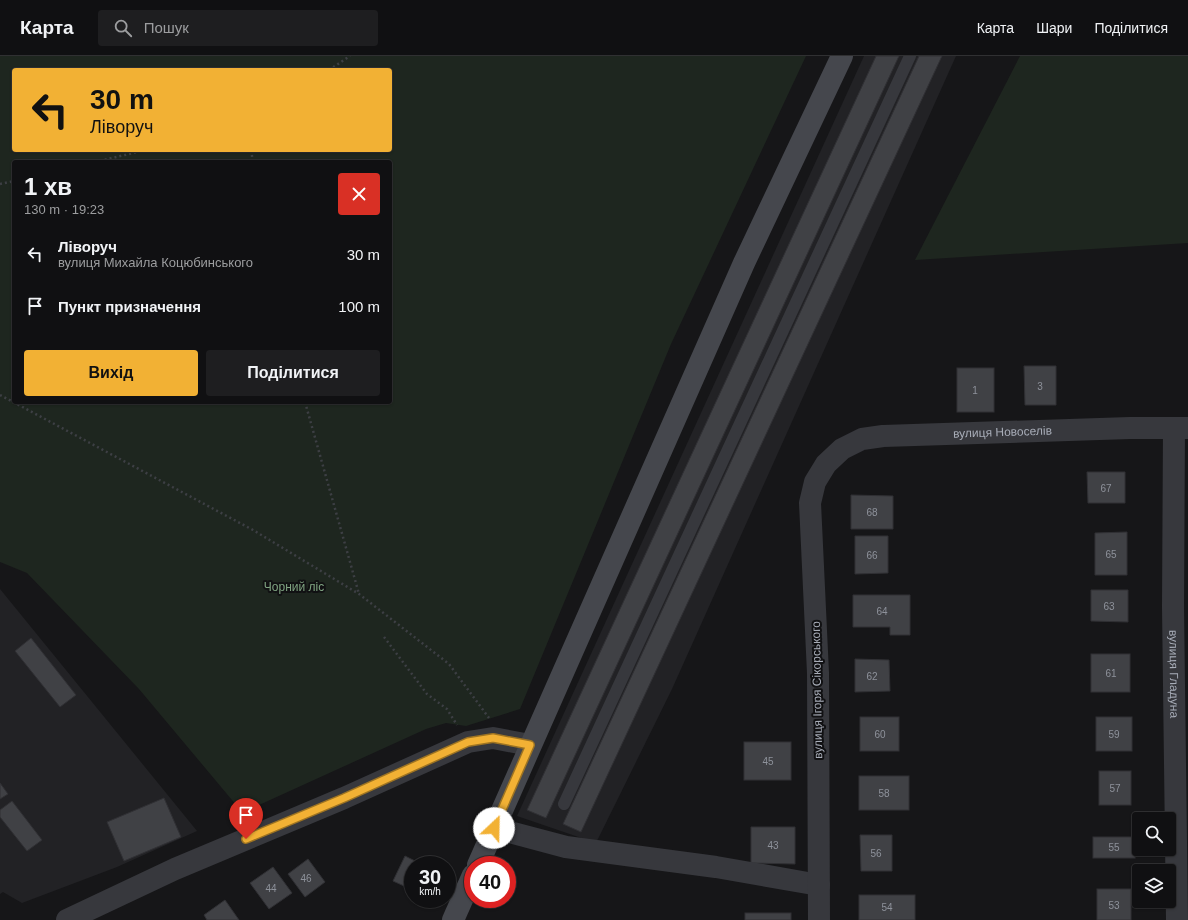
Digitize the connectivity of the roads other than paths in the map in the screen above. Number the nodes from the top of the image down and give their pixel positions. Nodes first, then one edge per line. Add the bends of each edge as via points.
1 (842, 56) edge
2 (910, 56) edge
3 (1181, 428) edge
4 (826, 464) joint
5 (530, 745) junction
6 (564, 804) dead end
7 (494, 828) junction
8 (482, 856) edge
9 (819, 885) junction
10 (464, 895) edge
11 (67, 920) edge
12 (453, 920) edge
13 (819, 920) edge
14 (1177, 920) edge

1 - 5 street via 744,263
2 - 6 lane
3 - 4 street, вулиця Новоселів via 883,436 862,439 842,449
3 - 14 street, вулиця Гладуна via 1173,615
4 - 9 street, вулиця Ігоря Сікорського via 815,482 810,503 818,673
5 - 7 street
5 - 11 street via 493,738 468,742 344,798 175,869
7 - 8 street
7 - 9 street via 566,847 716,867
9 - 13 street, вулиця Ігоря Сікорського
10 - 12 street

